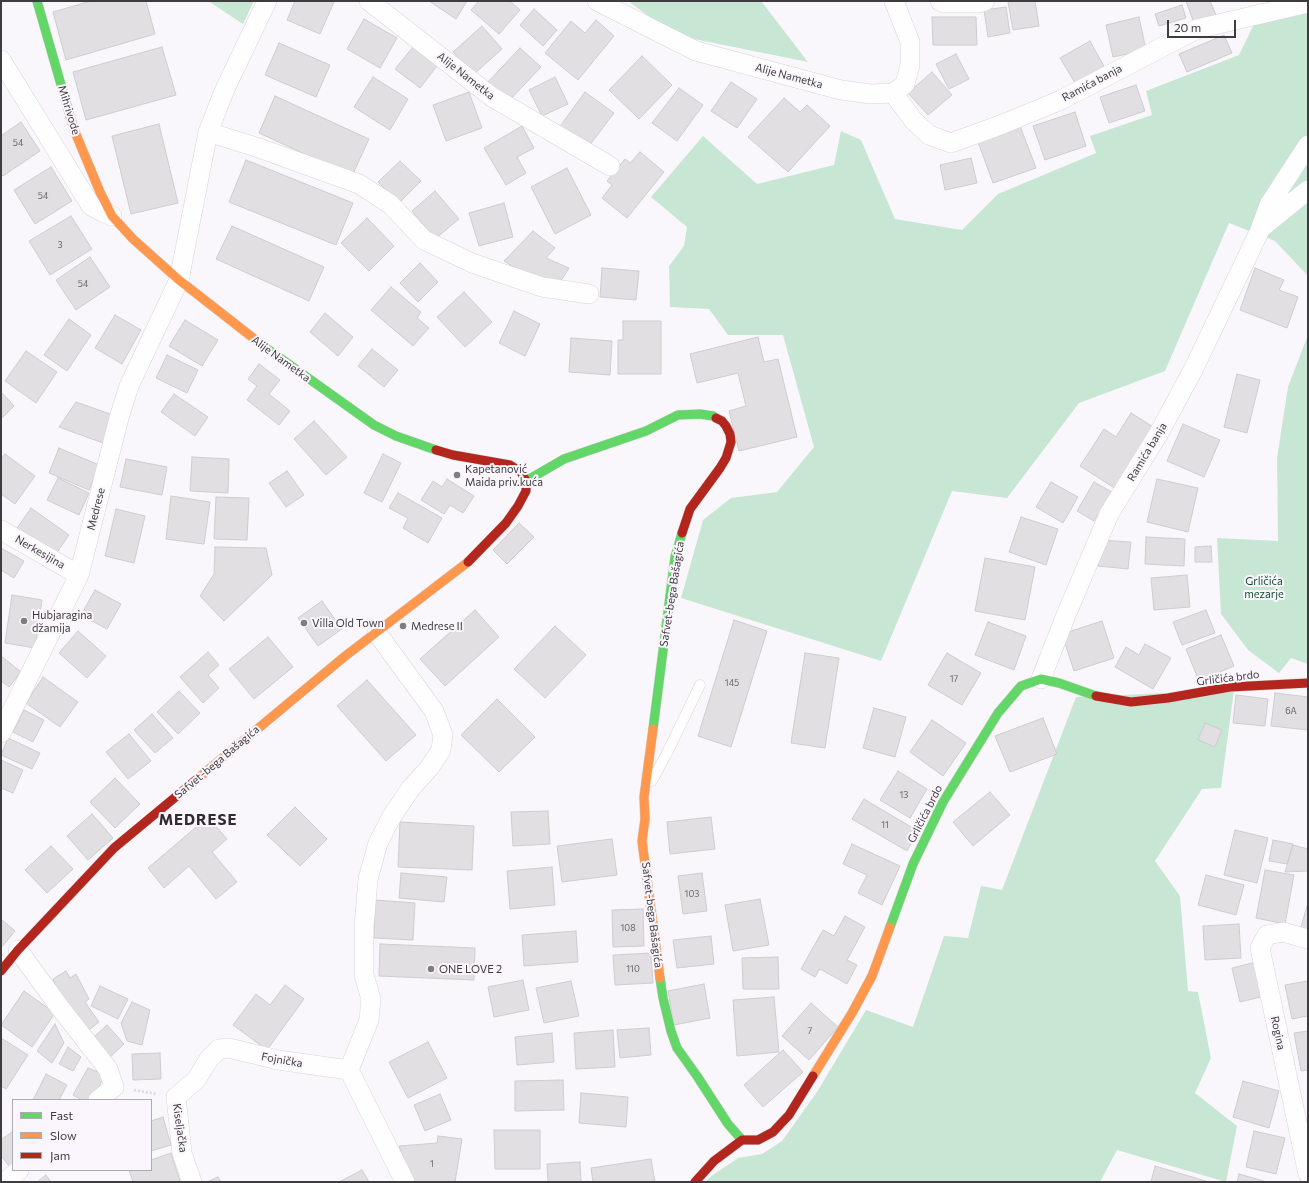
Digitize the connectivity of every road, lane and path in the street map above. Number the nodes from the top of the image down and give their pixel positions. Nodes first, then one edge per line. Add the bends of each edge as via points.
1 (37, 1) edge
2 (267, 1) edge
3 (369, 1) edge
4 (597, 1) edge
5 (894, 1) edge
6 (940, 1) edge
7 (985, 1) edge
8 (1308, 3) edge
9 (1, 60) edge
10 (893, 94) junction
11 (208, 132) junction
12 (1308, 145) edge
13 (610, 166) dead end
14 (1308, 190) edge
15 (112, 216) junction
16 (1261, 228) junction
17 (179, 280) junction
18 (589, 294) dead end
19 (526, 481) junction
20 (1, 530) edge
21 (79, 575) junction
22 (377, 633) junction
23 (1041, 679) junction
24 (1308, 683) edge
25 (700, 685) dead end
26 (1, 734) edge
27 (644, 797) junction
28 (1308, 940) edge
29 (18, 950) junction
30 (1, 971) edge
31 (349, 1070) junction
32 (114, 1087) junction
33 (176, 1097) junction
34 (99, 1099) edge
35 (742, 1140) junction
36 (18, 1171) edge
37 (1308, 1174) edge
38 (5, 1182) edge
39 (192, 1182) edge
40 (405, 1182) edge
41 (695, 1182) edge

1 - 15 street, Mihrivode via 75,132
2 - 11 street via 225,89
3 - 13 street, Alije Nametka via 492,97
4 - 10 street, Alije Nametka via 696,51 842,90
5 - 10 street via 910,42 910,65 905,84
6 - 7 street
8 - 10 street, Ramića banja via 1196,29 1062,100 951,143 929,135 914,121
9 - 15 street, Mihrivode via 91,206
11 - 17 street
11 - 18 street via 359,184 390,204 424,240 472,263 542,287
12 - 16 street, Ramića banja via 1269,205
14 - 16 street, Ramića banja
15 - 17 street, Mihrivode via 133,239
16 - 23 street, Ramića banja via 1193,370 1159,434 1109,514 1068,608
17 - 19 street, Alije Nametka via 260,344 374,425 396,436 453,455 510,464 521,472
17 - 21 street, Medrese via 129,386
19 - 22 street, Safvet-bega Bašagića via 526,491 506,523 472,557
19 - 27 street, Safvet-bega Bašagića via 564,459 646,431 678,415 713,416 722,421 730,434 731,442 726,458 690,509 675,557
20 - 21 street, Nerkesijina
21 - 26 street, Medrese
22 - 29 street, Safvet-bega Bašagića via 344,657 114,848
22 - 31 street via 434,711 443,735 441,750 407,793 378,843 368,880 364,927 364,975 371,999 369,1020
23 - 24 street, Grličića brdo via 1102,698 1131,702 1230,687
23 - 35 street, Grličića brdo via 1021,686 1010,697 943,802 913,864 872,976 790,1115 773,1132 758,1140
25 - 27 lane
27 - 35 street, Safvet-bega Bašagića via 642,841 663,998 671,1031 684,1059 728,1124
28 - 37 street, Rogina via 1283,932 1267,935 1260,948
29 - 30 street, Safvet-bega Bašagića
29 - 32 street via 108,1069
31 - 33 street, Fojnička via 278,1060 228,1048 219,1049 209,1059 196,1080
31 - 40 street
32 - 33 path
32 - 34 street
33 - 39 street, Kiseljačka via 182,1153
35 - 41 street via 714,1161
36 - 38 street

